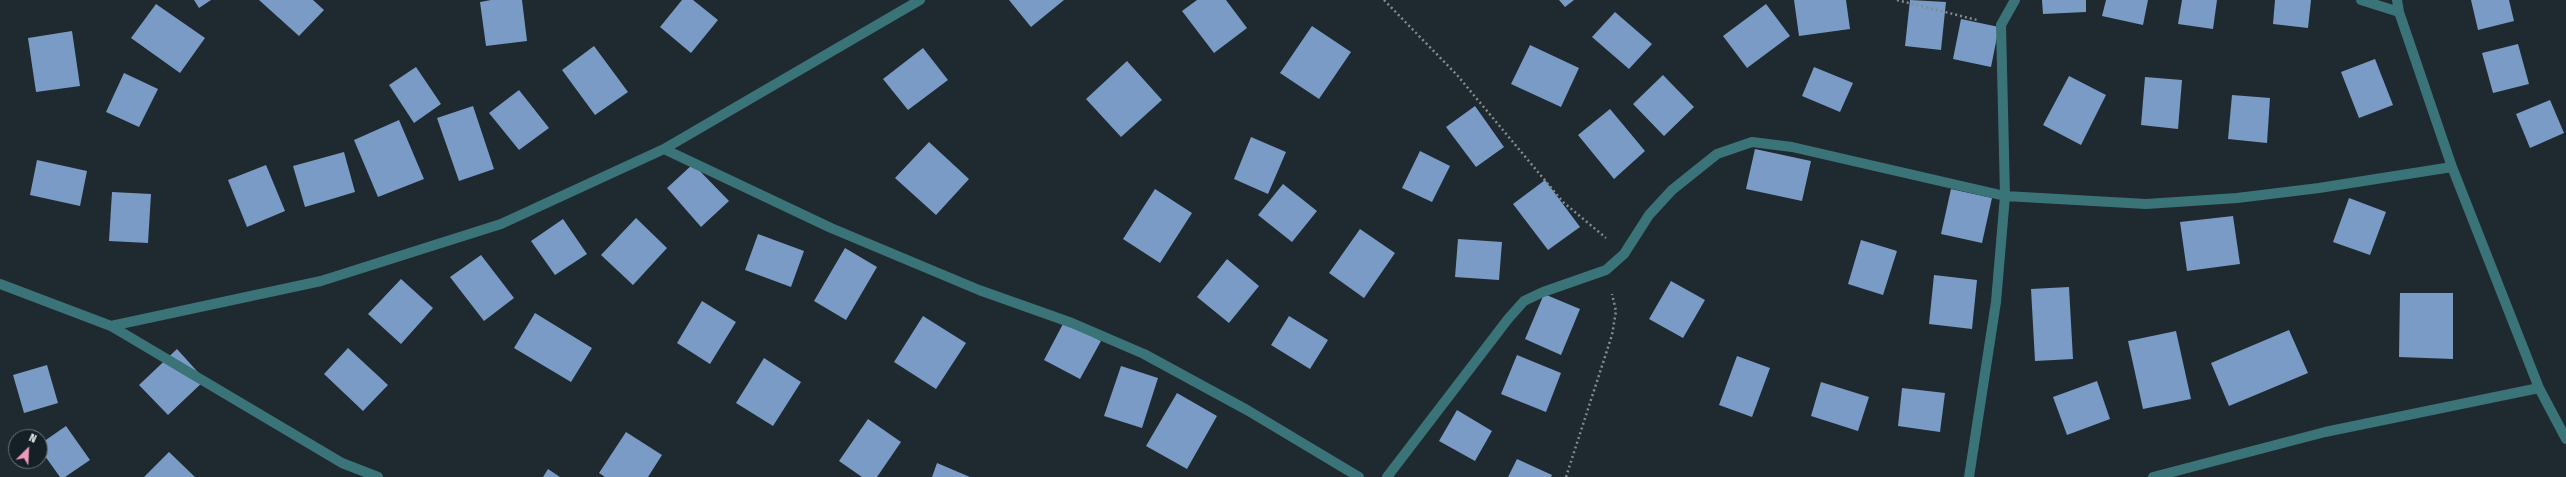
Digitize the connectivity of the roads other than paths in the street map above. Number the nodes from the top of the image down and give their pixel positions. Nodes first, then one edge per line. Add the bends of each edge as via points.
1 (920, 0) edge
2 (2016, 0) edge
3 (2361, 0) edge
4 (2397, 0) edge
5 (2399, 12) junction
6 (664, 149) junction
7 (2452, 167) junction
8 (2006, 196) junction
9 (0, 284) edge
10 (111, 326) junction
11 (2539, 388) junction
12 (2566, 438) edge
13 (378, 477) edge
14 (1359, 477) edge
15 (1387, 477) edge
16 (1969, 477) edge
17 (2153, 477) edge

1 - 6 street
2 - 8 street via 2001,25
3 - 5 street
4 - 5 street
5 - 7 street
6 - 10 street via 501,224 321,281
6 - 14 street via 831,228 979,290 1072,323 1144,354 1247,410
7 - 8 street via 2319,188 2146,204
7 - 11 street
8 - 15 street via 1792,147 1752,142 1717,154 1672,190 1649,215 1624,254 1606,270 1524,301
8 - 16 street via 1996,302
9 - 10 street
10 - 13 street via 342,462
11 - 12 street
11 - 17 street via 2325,432

